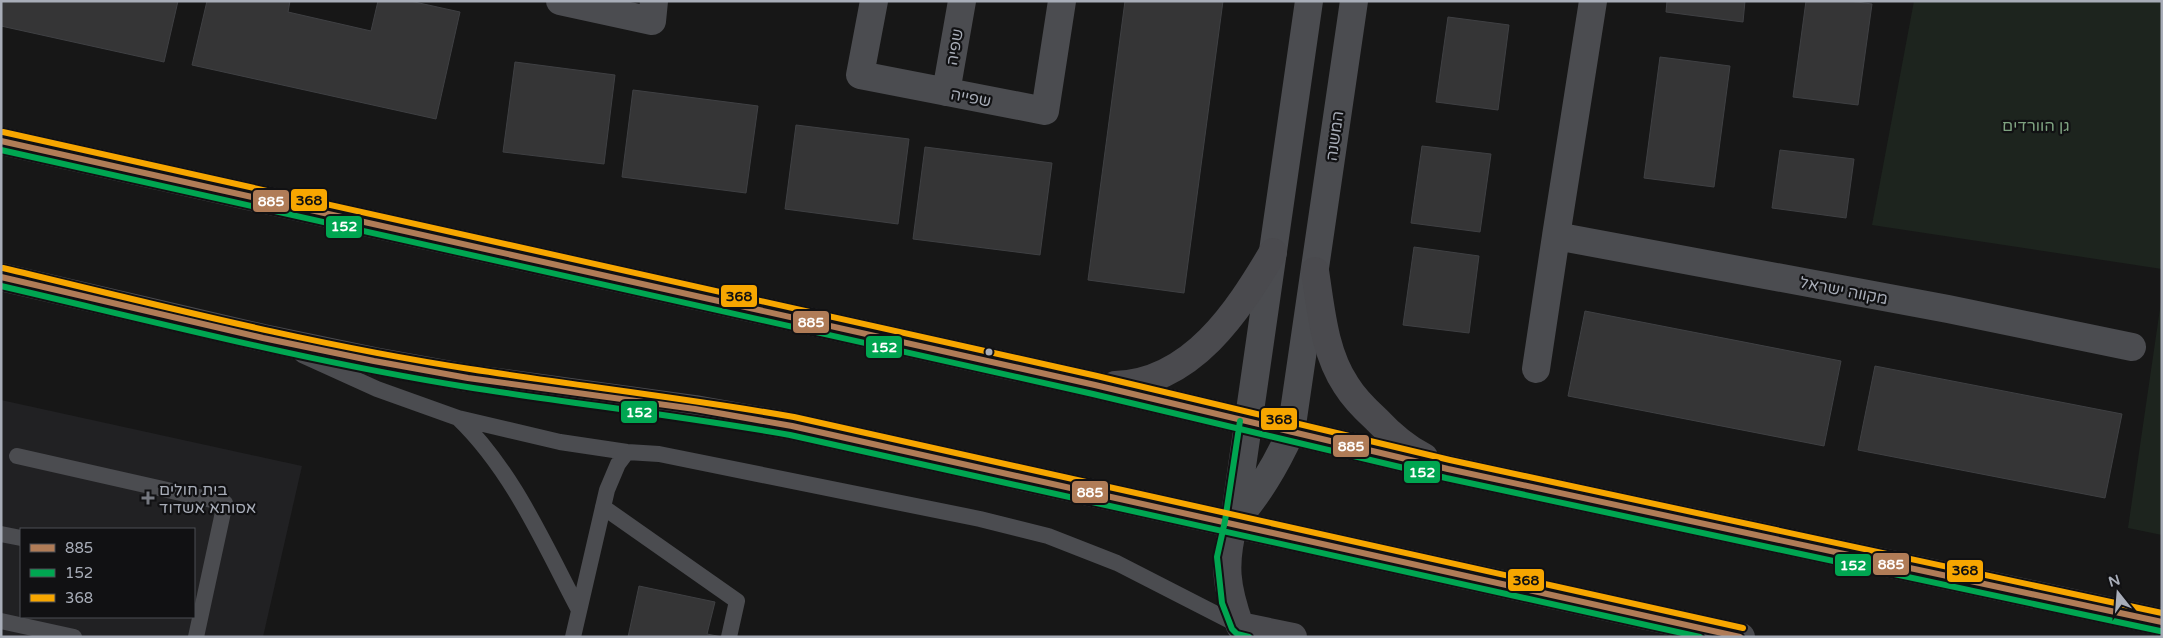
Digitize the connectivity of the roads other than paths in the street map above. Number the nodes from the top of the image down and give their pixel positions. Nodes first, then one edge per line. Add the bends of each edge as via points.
1 (560, 1) edge
2 (654, 1) edge
3 (874, 1) edge
4 (962, 1) edge
5 (1062, 1) edge
6 (1309, 1) edge
7 (1354, 1) edge
8 (1592, 1) edge
9 (946, 92) junction
10 (1, 141) edge
11 (1556, 236) junction
12 (1273, 252) junction
13 (1315, 271) junction
14 (1, 277) edge
15 (263, 338) junction
16 (2132, 348) dead end
17 (1536, 369) dead end
18 (1096, 385) junction
19 (458, 418) junction
20 (1250, 422) junction
21 (1291, 432) junction
22 (627, 452) junction
23 (17, 456) dead end
24 (1448, 469) junction
25 (603, 507) junction
26 (1234, 523) junction
27 (1, 534) edge
28 (20, 538) edge
29 (201, 578) edge
30 (579, 610) junction
31 (1, 620) edge
32 (2162, 622) edge
33 (1240, 626) junction
34 (74, 637) edge
35 (196, 637) edge
36 (573, 637) edge
37 (728, 637) edge
38 (1293, 637) edge
39 (1741, 637) edge

1 - 2 street via 652,21
3 - 9 street, שפייה via 860,75
4 - 9 street, שפיה
5 - 9 street, שפייה via 1045,111
6 - 12 street
7 - 13 street, המשנה
8 - 11 street
10 - 18 main road
11 - 16 street, מקווה ישראל via 1948,309
11 - 17 street
12 - 18 main road via 1247,296 1191,356 1153,379
12 - 20 street
13 - 21 street, המשנה
13 - 24 main road via 1322,323 1345,384 1389,432 1415,453
14 - 15 main road
15 - 19 lane via 377,389
15 - 26 main road via 468,378 695,409 792,426
18 - 20 main road
19 - 22 lane via 560,442
19 - 30 lane via 488,451 513,487
20 - 21 main road
20 - 26 street
21 - 24 main road
21 - 26 street, המשנה via 1258,494
22 - 25 lane via 613,475
22 - 33 lane via 659,454 980,519 1048,536 1117,563
23 - 29 lane via 225,503
24 - 32 main road
25 - 30 lane
25 - 37 lane via 736,601
26 - 33 main road via 1226,557 1227,577 1231,602
26 - 39 main road
27 - 28 lane
29 - 35 lane
30 - 36 lane
31 - 34 lane
33 - 38 main road

